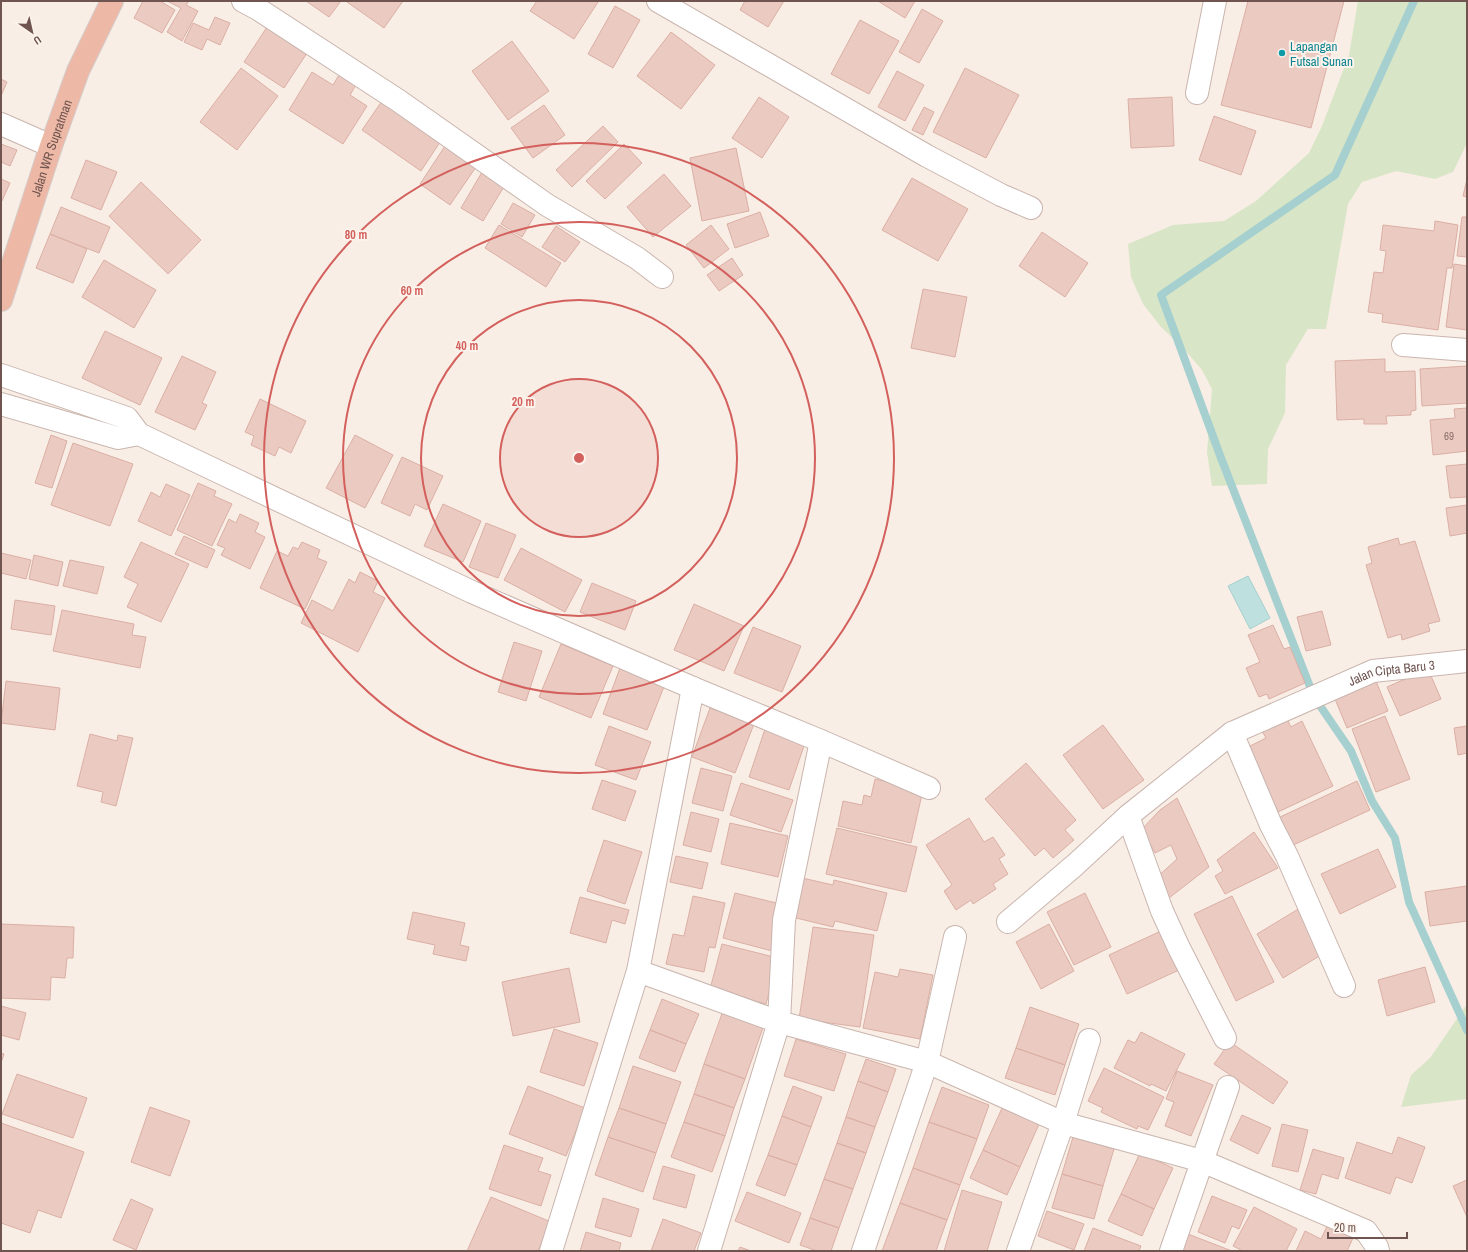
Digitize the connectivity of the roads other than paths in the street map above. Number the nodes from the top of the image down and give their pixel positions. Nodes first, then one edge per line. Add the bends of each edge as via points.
1 (112, 1) edge
2 (243, 1) edge
3 (658, 1) edge
4 (1215, 1) edge
5 (1197, 93) dead end
6 (1, 124) edge
7 (51, 146) junction
8 (1031, 208) dead end
9 (662, 277) dead end
10 (1, 300) edge
11 (1403, 345) dead end
12 (1467, 350) edge
13 (1, 375) edge
14 (1, 404) edge
15 (139, 434) junction
16 (1467, 661) edge
17 (693, 688) junction
18 (1232, 733) junction
19 (821, 741) junction
20 (929, 788) dead end
21 (1128, 816) junction
22 (1008, 922) dead end
23 (955, 937) dead end
24 (638, 971) junction
25 (1344, 986) dead end
26 (779, 1022) junction
27 (1226, 1038) dead end
28 (1089, 1040) dead end
29 (927, 1062) junction
30 (1228, 1087) dead end
31 (1063, 1123) junction
32 (1202, 1161) junction
33 (551, 1251) edge
34 (709, 1251) edge
35 (863, 1251) edge
36 (1018, 1251) edge
37 (1171, 1251) edge
38 (1378, 1251) edge

1 - 7 highway, Jalan WR Supratman via 78,71
2 - 9 street via 399,102 547,205 637,258
3 - 8 street via 927,156
4 - 5 street
6 - 7 street
7 - 10 highway, Jalan WR Supratman
11 - 12 street
13 - 15 street via 128,418
14 - 15 street via 118,438
15 - 17 street via 472,592
16 - 18 street, Jalan Cipta Baru 3 via 1372,671
17 - 19 street
17 - 24 street
18 - 21 street, Jalan Cipta Baru 3
18 - 25 street
19 - 20 street
19 - 26 street via 784,920
21 - 22 street, Jalan Cipta Baru 3
21 - 27 street via 1162,911
23 - 29 street
24 - 26 street
24 - 33 street
26 - 29 street
26 - 34 street
28 - 31 street
29 - 31 street
29 - 35 street
30 - 32 street
31 - 32 street
31 - 36 street
32 - 37 street
32 - 38 street via 1366,1231

